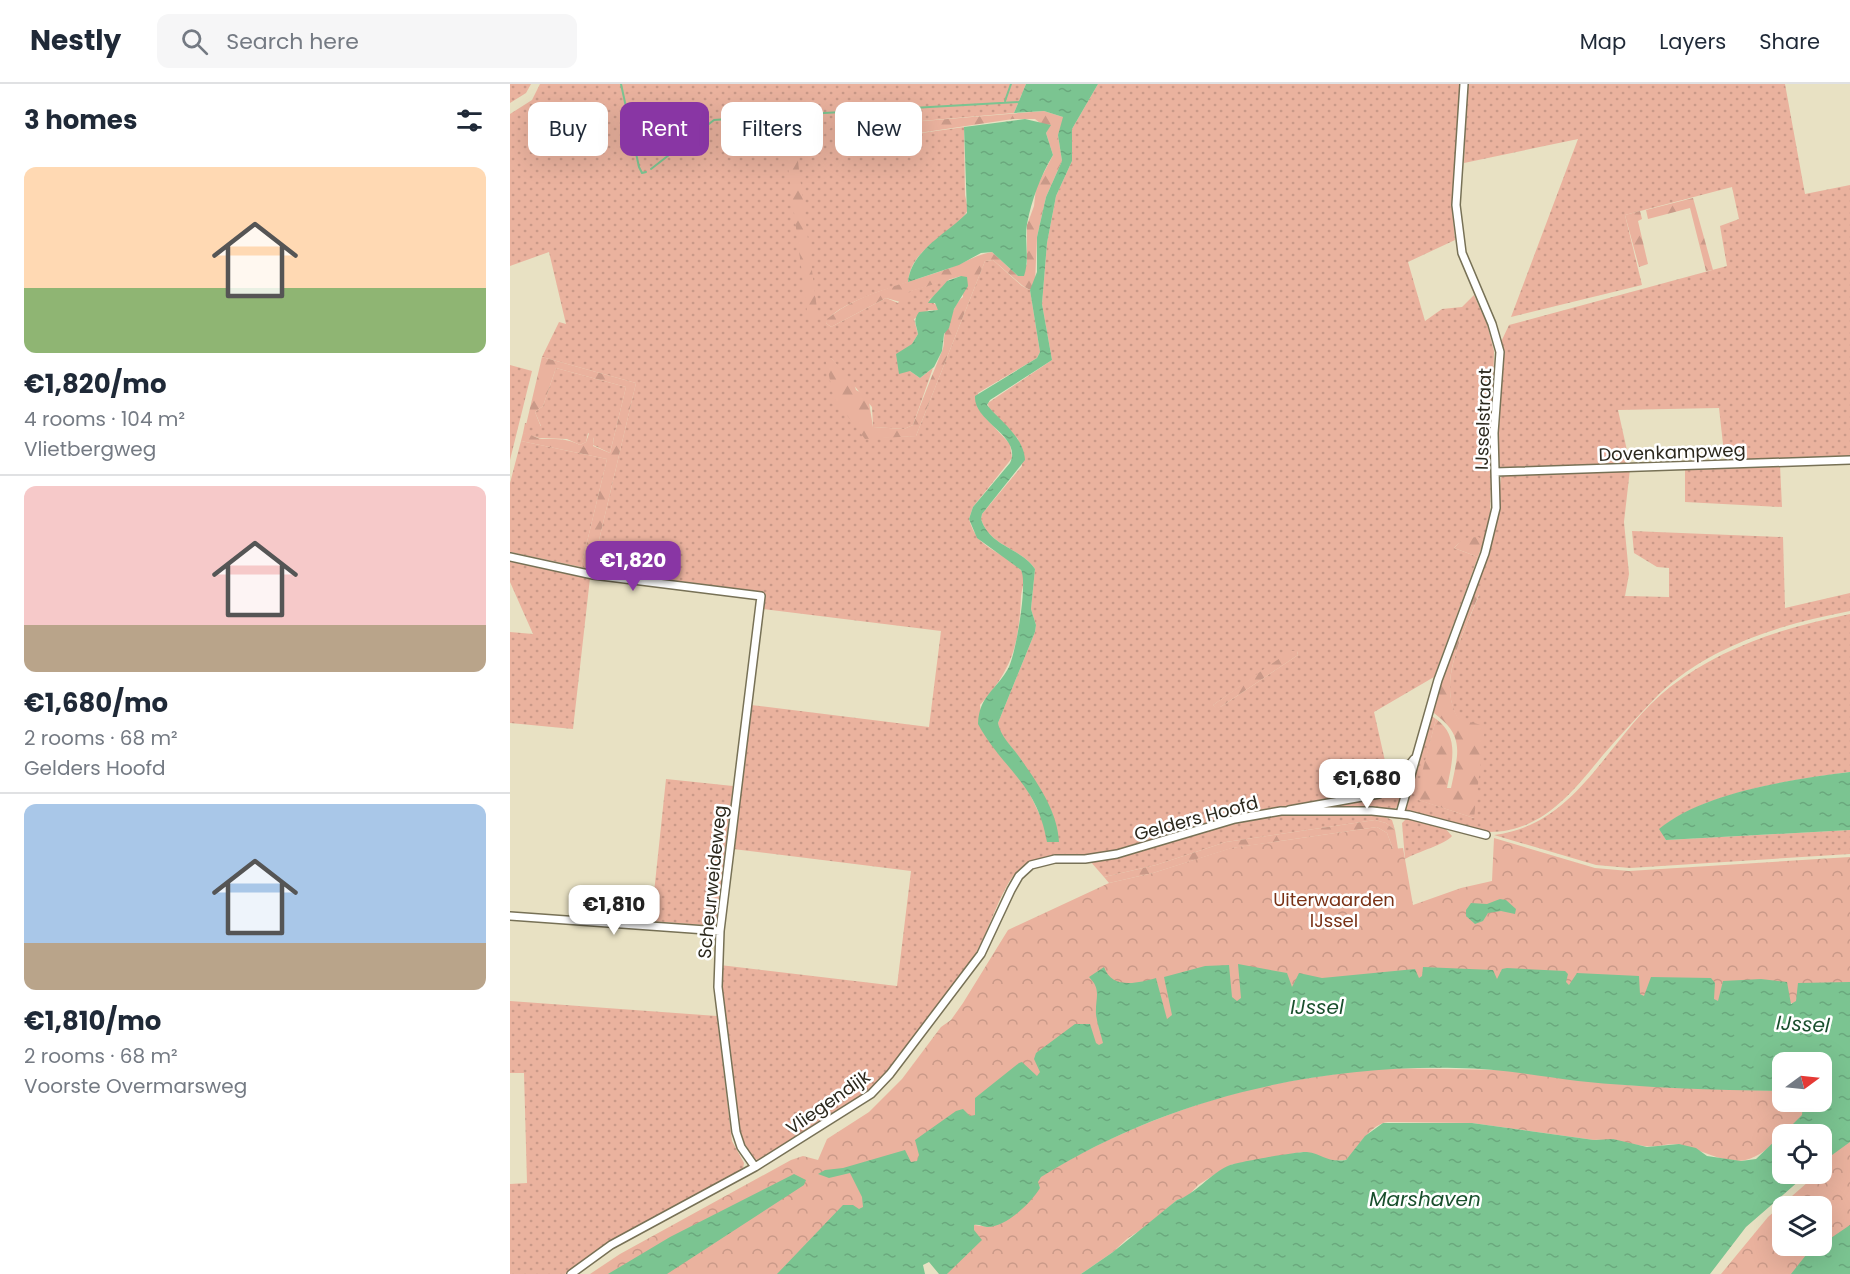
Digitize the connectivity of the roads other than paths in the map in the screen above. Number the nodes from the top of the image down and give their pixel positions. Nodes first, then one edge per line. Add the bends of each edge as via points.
1 (1464, 84) edge
2 (1850, 460) edge
3 (1495, 472) junction
4 (510, 557) edge
5 (1419, 751) junction
6 (1281, 811) junction
7 (1400, 814) junction
8 (1486, 835) dead end
9 (1055, 859) joint
10 (510, 916) edge
11 (720, 931) junction
12 (755, 1167) junction
13 (570, 1274) edge

1 - 3 street, IJsselstraat via 1456,205 1462,253 1499,345
2 - 3 street, Dovenkampweg
3 - 5 street, IJsselstraat via 1493,525 1438,680
4 - 11 street, Scheurweideweg via 593,575 761,596
5 - 6 street, IJsselstraat via 1392,787 1379,794
5 - 7 street, IJsselstraat
6 - 7 street, Gelders Hoofd
6 - 9 street, Gelders Hoofd via 1235,819 1117,854
7 - 8 street, Gelders Hoofd
9 - 12 street, Vliegendijk via 1031,865 1019,876 981,954 877,1089
10 - 11 street
11 - 12 street, Scheurweideweg via 718,987 734,1119 741,1147
12 - 13 street, Vliegendijk via 611,1245

